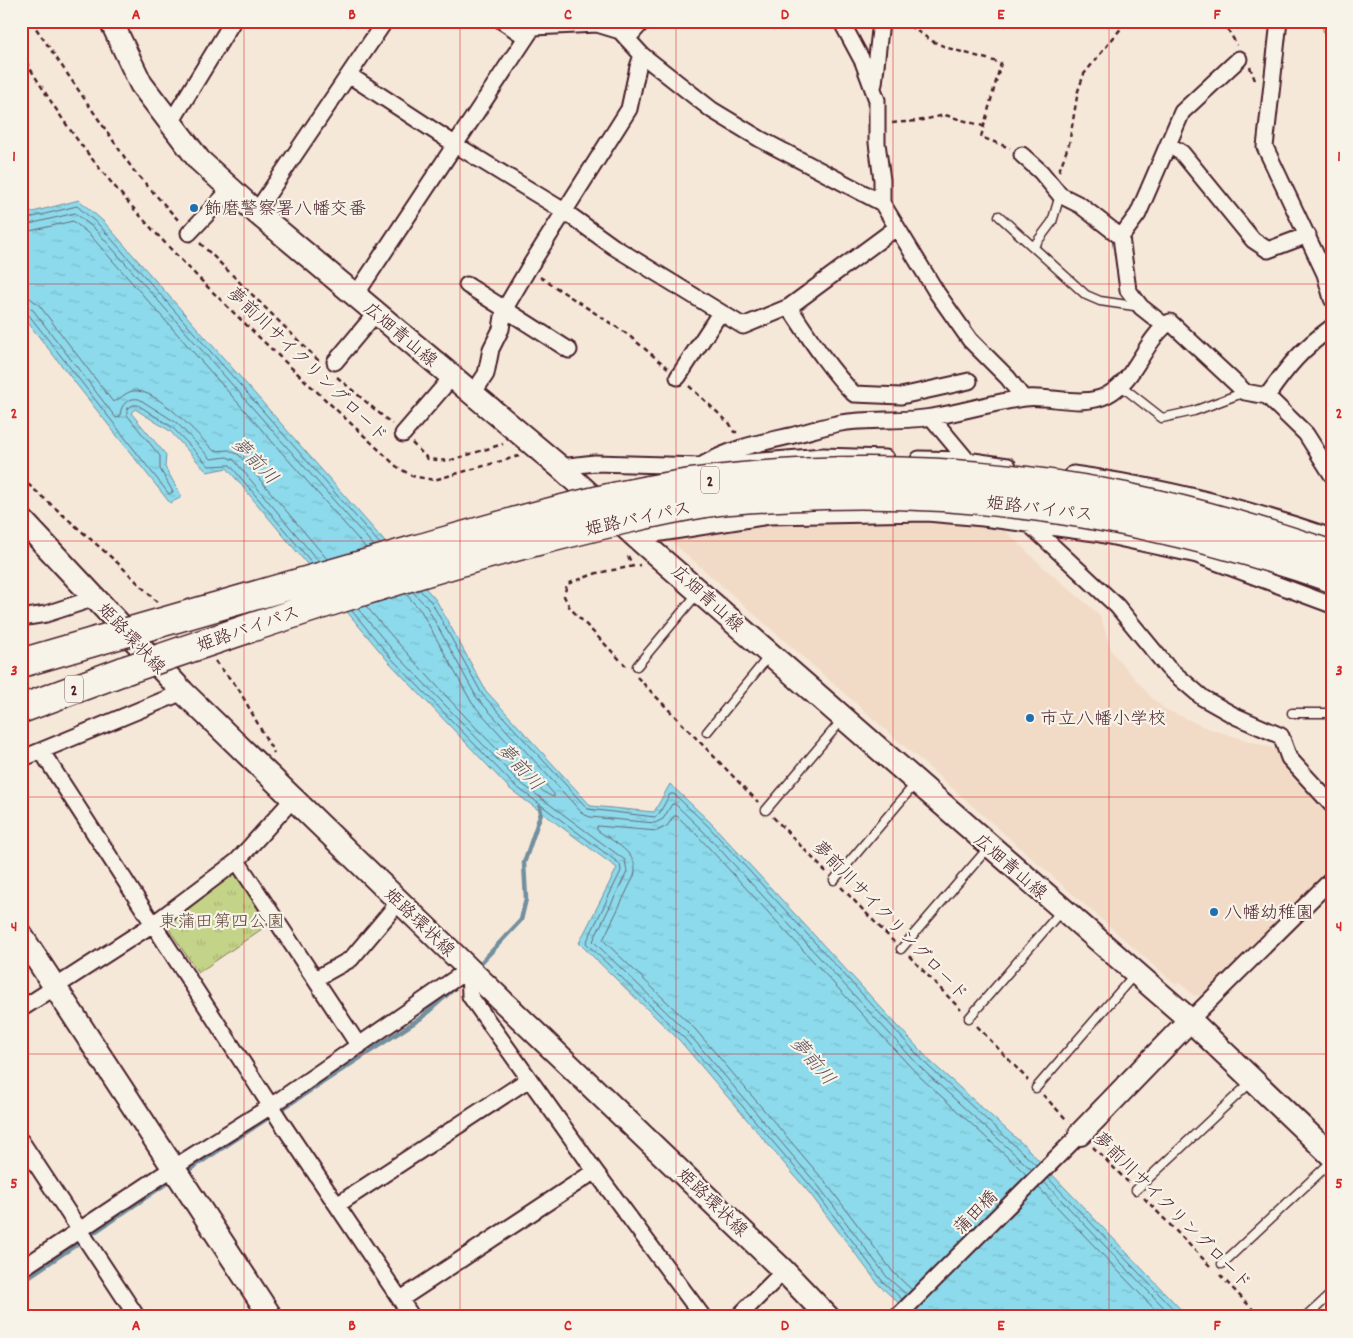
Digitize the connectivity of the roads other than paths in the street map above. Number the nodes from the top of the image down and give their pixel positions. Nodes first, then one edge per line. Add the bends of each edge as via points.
1 (110, 21) edge
2 (233, 21) edge
3 (385, 21) edge
4 (502, 21) edge
5 (643, 21) edge
6 (841, 21) edge
7 (881, 21) edge
8 (1279, 21) edge
9 (526, 37) junction
10 (628, 39) junction
11 (642, 55) junction
12 (1239, 58) dead end
13 (348, 75) junction
14 (874, 88) junction
15 (170, 124) junction
16 (1169, 145) junction
17 (456, 146) junction
18 (1022, 155) road end
19 (231, 189) junction
20 (1056, 191) junction
21 (882, 203) junction
22 (564, 211) junction
23 (256, 212) junction
24 (999, 216) dead end
25 (896, 228) junction
26 (189, 232) road end
27 (1308, 236) junction
28 (1121, 237) junction
29 (1034, 246) junction
30 (467, 285) dead end
31 (355, 296) junction
32 (1332, 299) edge
33 (789, 307) junction
34 (1141, 307) junction
35 (504, 310) junction
36 (720, 312) junction
37 (376, 313) junction
38 (1165, 326) junction
39 (1332, 328) edge
40 (568, 350) dead end
41 (332, 368) road end
42 (452, 377) junction
43 (678, 377) road end
44 (968, 381) dead end
45 (1120, 385) junction
46 (1245, 392) junction
47 (472, 395) junction
48 (1267, 396) junction
49 (1023, 398) junction
50 (931, 417) junction
51 (403, 434) road end
52 (966, 460) junction
53 (700, 466) junction
54 (560, 467) junction
55 (1332, 476) edge
56 (21, 519) edge
57 (1030, 524) junction
58 (1332, 537) edge
59 (631, 544) junction
60 (1332, 555) edge
61 (1332, 578) edge
62 (700, 591) junction
63 (95, 598) junction
64 (1332, 606) edge
65 (21, 618) edge
66 (770, 654) junction
67 (21, 663) edge
68 (637, 666) dead end
69 (184, 692) junction
70 (21, 708) edge
71 (1292, 713) dead end
72 (1332, 713) edge
73 (844, 719) junction
74 (707, 732) dead end
75 (42, 752) junction
76 (21, 759) edge
77 (916, 783) junction
78 (293, 799) junction
79 (1332, 805) edge
80 (766, 810) road end
81 (989, 847) junction
82 (237, 861) junction
83 (1332, 879) edge
84 (834, 880) road end
85 (399, 902) junction
86 (1062, 910) junction
87 (153, 924) junction
88 (21, 934) edge
89 (901, 948) road end
90 (468, 969) junction
91 (1135, 973) junction
92 (315, 980) junction
93 (55, 987) junction
94 (21, 1009) edge
95 (969, 1018) road end
96 (1190, 1020) junction
97 (359, 1046) junction
98 (529, 1079) junction
99 (1253, 1080) junction
100 (1036, 1088) road end
101 (271, 1106) junction
102 (1080, 1134) joint
103 (21, 1141) edge
104 (1332, 1156) edge
105 (1332, 1161) edge
106 (595, 1171) junction
107 (178, 1176) junction
108 (1136, 1190) road end
109 (337, 1205) junction
110 (80, 1230) junction
111 (1222, 1264) dead end
112 (21, 1269) edge
113 (784, 1271) junction
114 (1332, 1293) edge
115 (401, 1300) junction
116 (836, 1314) edge
117 (137, 1317) edge
118 (271, 1317) edge
119 (412, 1317) edge
120 (704, 1317) edge
121 (738, 1317) edge
122 (897, 1317) edge
123 (1306, 1317) edge

1 - 15 main road, 広畑青山線 via 141,84
2 - 15 street
3 - 13 street
4 - 9 street
5 - 10 street
6 - 14 street
7 - 14 street
8 - 27 street via 1265,147
9 - 10 street via 533,27 596,24 620,31
9 - 17 street
10 - 11 street
11 - 21 street via 712,110
11 - 22 street via 629,109
12 - 16 street via 1182,112
13 - 17 street
13 - 23 street
14 - 21 street
15 - 19 main road, 広畑青山線 via 199,160
16 - 27 street via 1182,153 1254,240 1268,250
16 - 28 street via 1138,214
17 - 22 street
17 - 31 street
18 - 20 street
19 - 23 main road, 広畑青山線
19 - 26 street
20 - 28 street
20 - 29 lane via 1052,222
21 - 25 street
22 - 35 street
22 - 36 street via 614,247
23 - 31 main road, 広畑青山線
24 - 29 lane
25 - 33 street
25 - 49 street via 970,340
27 - 32 street
28 - 34 street via 1128,290
29 - 34 lane via 1086,295 1100,301
30 - 35 street
31 - 37 main road, 広畑青山線
33 - 36 street via 743,326
33 - 44 street via 836,376 854,394 901,396
34 - 38 street
35 - 40 street
35 - 47 street via 486,374
36 - 43 street
37 - 41 street
37 - 42 main road, 広畑青山線
38 - 45 street
38 - 46 street via 1170,322 1178,328
39 - 48 street via 1307,346
42 - 47 main road, 広畑青山線
42 - 51 street
45 - 46 lane via 1162,418 1194,411
45 - 49 street via 1106,396 1088,400
46 - 48 street
47 - 54 main road, 広畑青山線 via 522,447
48 - 55 street via 1306,434
49 - 50 street
50 - 52 street
50 - 53 street via 842,423 726,451
52 - 53 street via 823,456
52 - 57 street
52 - 58 street via 1135,483 1208,500
53 - 54 street via 595,463
54 - 59 main road, 広畑青山線
56 - 63 main road, 姫路環状線
57 - 59 street via 927,513 769,516
57 - 64 street via 1095,533 1197,555
57 - 79 street via 1117,606 1168,668 1203,698 1281,736 1289,758
59 - 62 main road, 広畑青山線 via 664,560
60 - 67 highway, 姫路バイパス / 2, bridge via 1159,504 1073,489 940,474 863,471 782,474 705,481 631,494 520,520
61 - 70 highway, 姫路バイパス / 2, bridge via 1220,542 1154,526 1019,503 859,494 710,503 636,516 442,566
62 - 66 main road, 広畑青山線
62 - 68 lane
63 - 65 street via 46,614
63 - 69 main road, 姫路環状線
66 - 73 main road, 広畑青山線
66 - 74 lane
69 - 75 street
69 - 78 main road, 姫路環状線
71 - 72 lane
73 - 77 main road, 広畑青山線
73 - 80 lane
75 - 76 street
75 - 87 street
77 - 81 main road, 広畑青山線
77 - 84 lane
78 - 82 street
78 - 85 main road, 姫路環状線
81 - 86 main road, 広畑青山線
81 - 89 lane
82 - 87 street
82 - 92 street
83 - 96 street
85 - 90 main road, 姫路環状線
85 - 92 street via 351,959
86 - 91 main road, 広畑青山線
86 - 95 lane
87 - 93 street
87 - 101 street
88 - 93 main road
90 - 97 street
90 - 98 street via 470,996
90 - 113 main road, 姫路環状線
91 - 96 main road, 広畑青山線
91 - 100 lane
92 - 97 street
93 - 94 street
93 - 107 main road
96 - 99 main road, 広畑青山線
96 - 102 main road
97 - 101 street
98 - 106 street
98 - 109 street
99 - 104 main road, 広畑青山線
99 - 108 lane
101 - 107 street
101 - 109 street
102 - 122 street, 蒲田橋
103 - 110 street
105 - 111 lane
106 - 115 street
106 - 120 street
107 - 110 street
107 - 118 main road
109 - 115 street
110 - 112 street
110 - 117 street
113 - 116 main road, 姫路環状線
113 - 121 street
114 - 123 lane
115 - 119 street

